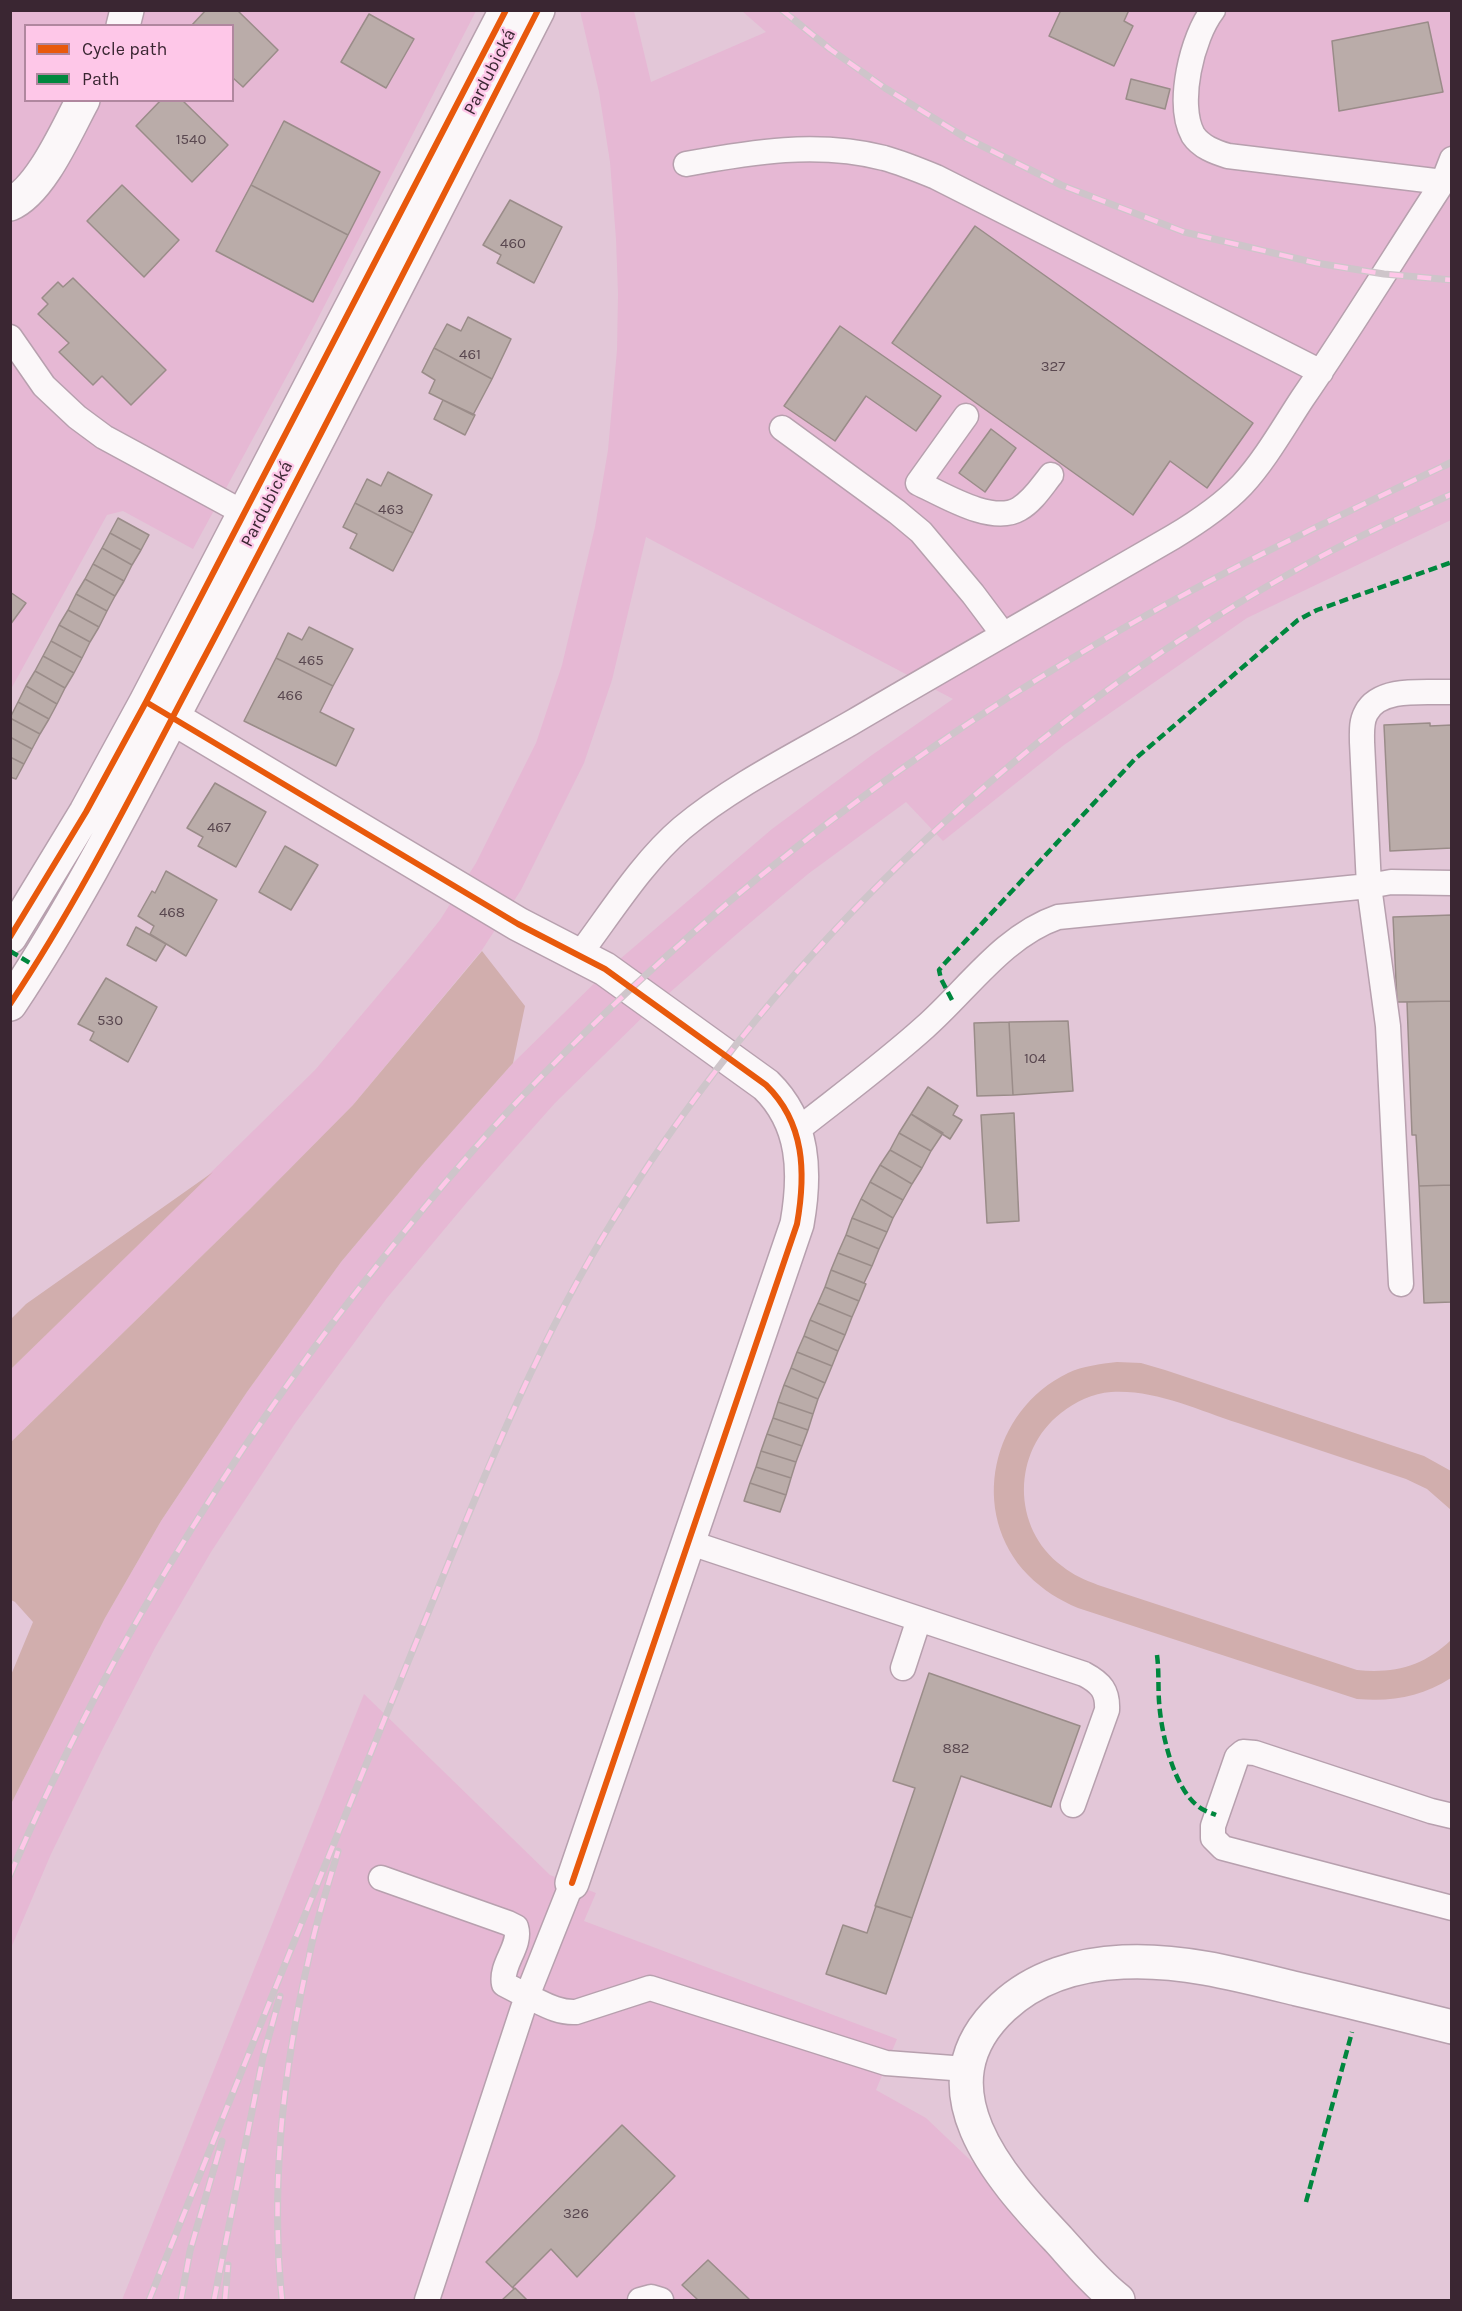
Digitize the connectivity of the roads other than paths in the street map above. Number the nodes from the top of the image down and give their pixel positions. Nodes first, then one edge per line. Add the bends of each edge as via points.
1 (506, 10) edge
2 (538, 10) edge
3 (1214, 10) edge
4 (82, 102) edge
5 (1452, 159) edge
6 (686, 164) dead end
7 (1449, 187) edge
8 (10, 204) edge
9 (11, 340) edge
10 (1321, 372) junction
11 (966, 416) dead end
12 (782, 428) dead end
13 (1052, 475) dead end
14 (918, 483) junction
15 (897, 512) junction
16 (258, 521) junction
17 (1003, 634) junction
18 (1452, 692) edge
19 (159, 710) junction
20 (1452, 883) edge
21 (1369, 886) junction
22 (10, 938) edge
23 (579, 955) junction
24 (10, 1004) edge
25 (796, 1131) junction
26 (1401, 1284) dead end
27 (688, 1542) junction
28 (919, 1619) junction
29 (903, 1668) dead end
30 (1073, 1805) dead end
31 (1452, 1816) edge
32 (381, 1878) dead end
33 (572, 1883) joint
34 (1452, 1908) edge
35 (527, 1996) junction
36 (1452, 2027) edge
37 (966, 2069) junction
38 (427, 2301) edge
39 (640, 2301) edge
40 (661, 2301) edge
41 (1118, 2301) edge

1 - 16 street, Pardubická
2 - 16 street, Pardubická
3 - 7 lane via 1195,44 1186,111 1194,136 1204,146 1228,156
4 - 8 street via 39,178 27,194
5 - 7 lane
6 - 10 lane via 786,149 854,152 900,163 936,177
7 - 10 lane
9 - 16 lane via 45,386 76,417 104,437
10 - 17 lane via 1260,461 1223,502 1173,537
11 - 14 lane
12 - 15 lane
13 - 14 lane via 1032,499 1007,514 974,508
14 - 15 lane
15 - 17 lane via 934,547
16 - 19 street, Pardubická
17 - 23 lane via 758,777 681,829 640,874
18 - 21 lane via 1393,695 1377,700 1366,714 1362,742
19 - 22 street, Pardubická via 86,812
19 - 23 street via 518,924
19 - 24 street, Pardubická via 109,836
20 - 21 lane via 1391,882
21 - 25 lane via 1046,921 1019,937 924,1028
21 - 26 lane via 1388,1026
23 - 25 street via 632,987 766,1085 781,1101
25 - 27 street via 803,1173 796,1224
27 - 28 lane
27 - 33 street
28 - 29 lane
28 - 30 lane via 1084,1674 1104,1689 1107,1710
31 - 34 lane via 1243,1752 1237,1757 1213,1826 1213,1838 1223,1848
32 - 35 lane via 516,1927 518,1934 502,1976 504,1984
33 - 35 lane
35 - 37 lane via 564,2013 650,1988 886,2063
35 - 38 lane
36 - 37 street via 1240,1975 1153,1962 1122,1962 1064,1972 1016,1995 984,2029 972,2048
37 - 41 street via 971,2117 986,2151 1031,2211
39 - 40 lane via 651,2296

